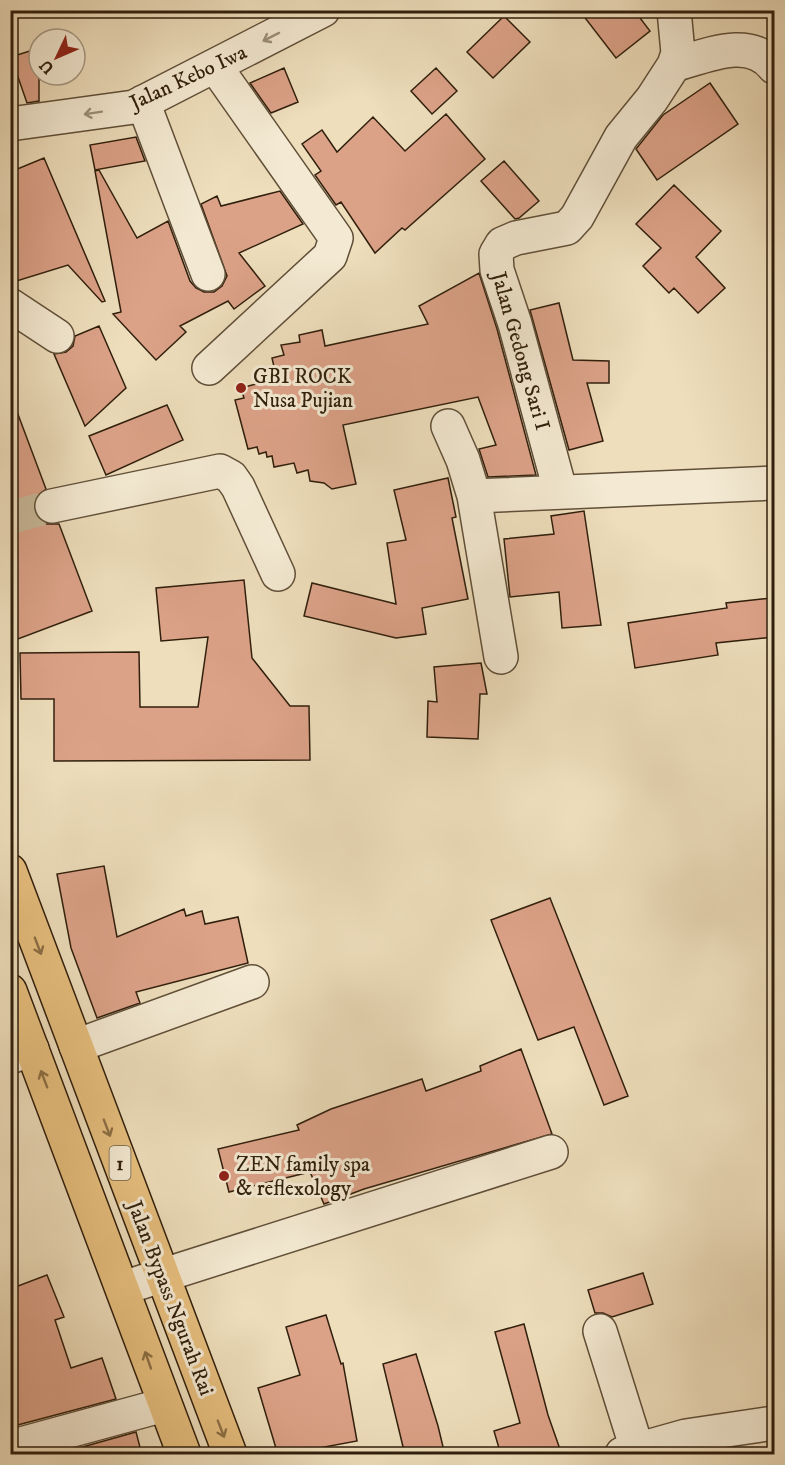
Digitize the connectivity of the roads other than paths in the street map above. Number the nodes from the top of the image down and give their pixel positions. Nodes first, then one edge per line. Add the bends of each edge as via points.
1 (323, 10) edge
2 (674, 10) edge
3 (674, 65) junction
4 (215, 66) junction
5 (774, 67) edge
6 (143, 102) junction
7 (10, 124) edge
8 (208, 274) dead end
9 (10, 305) edge
10 (57, 336) dead end
11 (209, 368) dead end
12 (447, 426) dead end
13 (774, 483) edge
14 (560, 490) junction
15 (474, 496) junction
16 (52, 506) tunnel mouth
17 (278, 574) dead end
18 (501, 657) dead end
19 (10, 871) edge
20 (252, 982) dead end
21 (10, 991) edge
22 (76, 1046) junction
23 (21, 1053) edge
24 (551, 1152) dead end
25 (162, 1274) junction
26 (123, 1288) junction
27 (600, 1331) dead end
28 (164, 1405) junction
29 (774, 1423) edge
30 (10, 1447) edge
31 (630, 1452) edge
32 (184, 1455) edge
33 (230, 1455) edge

1 -> 4 street, Jalan Kebo Iwa
2 - 3 street, Jalan Gedong Sari I via 678,54
3 - 5 street via 738,48 759,53
3 - 14 street, Jalan Gedong Sari I via 621,137 567,228 516,238 502,244 496,254 497,270
4 - 6 street, Jalan Kebo Iwa
4 - 11 street via 336,237 330,256
6 -> 7 street, Jalan Kebo Iwa
6 - 8 street
9 - 10 street
12 - 15 street
13 - 14 street
14 - 15 street
15 - 18 street
16 - 17 street via 220,471 238,487
19 -> 22 highway, Jalan Bypass Ngurah Rai / 1
20 - 22 street
21 - 23 highway, Jalan Bypass Ngurah Rai / 1
22 -> 25 highway, Jalan Bypass Ngurah Rai / 1
26 -> 23 highway, Jalan Bypass Ngurah Rai / 1
24 - 25 street
25 - 26 street
25 -> 33 highway, Jalan Bypass Ngurah Rai / 1
28 -> 26 highway, Jalan Bypass Ngurah Rai / 1
27 - 31 street
28 - 30 street
28 - 32 highway, Jalan Bypass Ngurah Rai / 1
29 - 31 street via 686,1436

